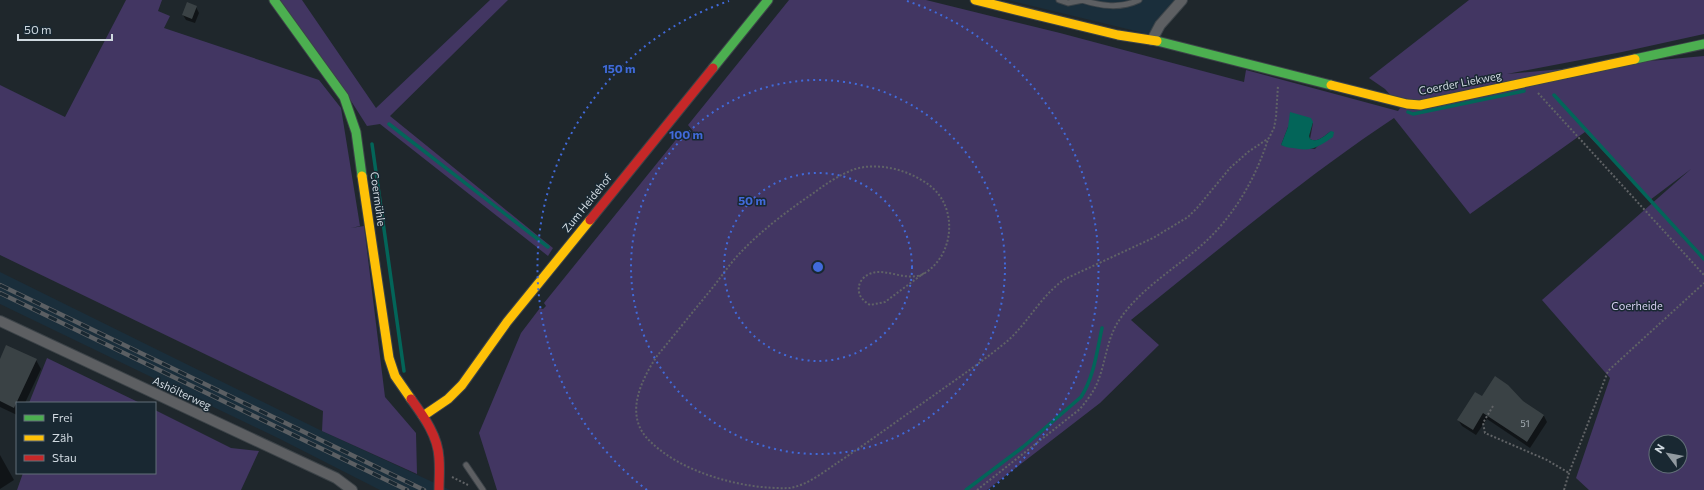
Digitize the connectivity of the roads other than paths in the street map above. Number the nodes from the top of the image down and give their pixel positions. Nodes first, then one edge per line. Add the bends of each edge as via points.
1 (274, 0) edge
2 (768, 0) edge
3 (975, 0) edge
4 (1058, 0) edge
5 (1082, 0) edge
6 (1139, 0) edge
7 (1182, 0) edge
8 (1152, 40) junction
9 (1704, 44) edge
10 (0, 321) edge
11 (423, 416) junction
12 (466, 465) dead end
13 (352, 490) edge
14 (439, 490) edge
15 (483, 490) edge

1 - 11 street, Coermühle via 344,97 356,132 389,358 394,376
2 - 11 street, Zum Heidehof via 512,316 462,384 448,399
3 - 8 street, Coerder Liekweg via 1118,35
4 - 5 lane
5 - 6 lane via 1105,7 1130,4
7 - 8 street
8 - 9 street, Coerder Liekweg via 1407,104 1420,105
10 - 13 street, Ashölterweg via 336,478
11 - 14 street, Coermühle via 436,445
12 - 15 lane

